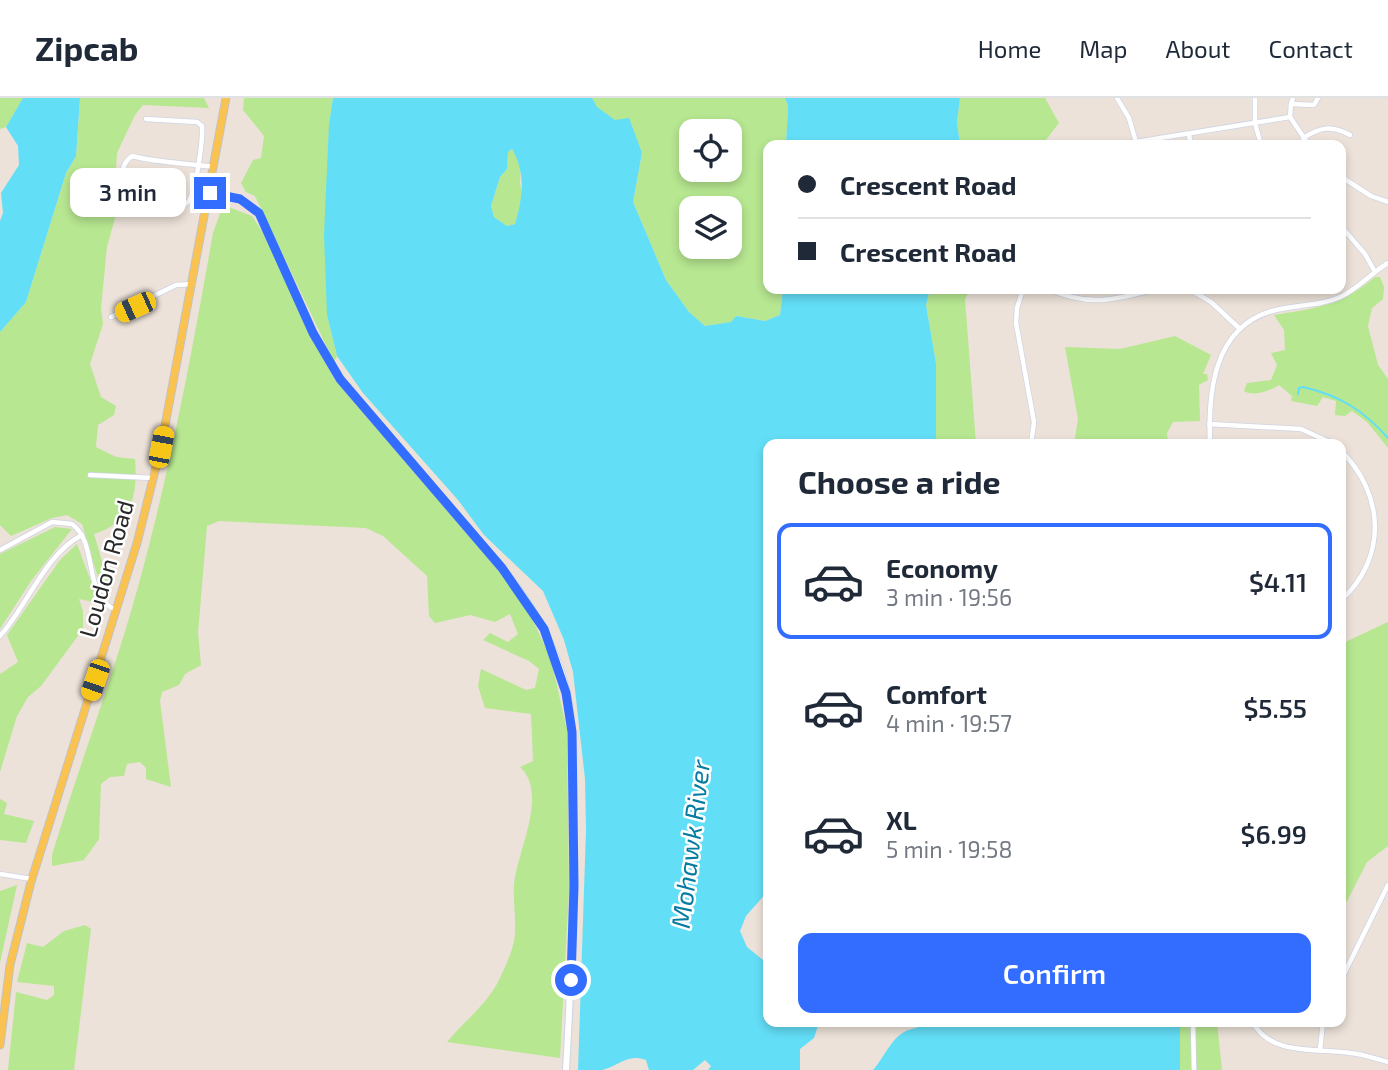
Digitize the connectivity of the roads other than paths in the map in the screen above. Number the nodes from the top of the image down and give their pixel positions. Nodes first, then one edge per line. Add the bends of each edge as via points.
1 (226, 98) edge
2 (1117, 98) edge
3 (1255, 98) edge
4 (1318, 98) edge
5 (1292, 101) edge
6 (1290, 117) junction
7 (146, 119) dead end
8 (1255, 123) junction
9 (1189, 135) junction
10 (1350, 135) dead end
11 (1303, 138) joint
12 (1135, 140) edge
13 (1151, 140) edge
14 (1190, 140) edge
15 (1260, 140) edge
16 (197, 166) junction
17 (215, 167) junction
18 (1346, 180) edge
19 (210, 193) junction
20 (1388, 202) edge
21 (1346, 232) edge
22 (1388, 263) edge
23 (1375, 272) junction
24 (193, 284) junction
25 (1346, 293) edge
26 (1021, 294) edge
27 (1060, 294) edge
28 (1135, 294) edge
29 (1197, 294) edge
30 (1344, 294) edge
31 (111, 317) dead end
32 (1240, 329) junction
33 (1209, 424) junction
34 (1032, 439) edge
35 (1210, 439) edge
36 (1323, 439) edge
37 (1346, 457) edge
38 (90, 475) dead end
39 (153, 478) junction
40 (82, 534) junction
41 (0, 550) edge
42 (1346, 594) edge
43 (116, 610) junction
44 (0, 636) edge
45 (0, 874) edge
46 (32, 879) junction
47 (1388, 885) edge
48 (1346, 970) edge
49 (1193, 1027) edge
50 (1257, 1027) edge
51 (1322, 1027) edge
52 (0, 1045) edge
53 (1320, 1050) junction
54 (1388, 1062) edge
55 (566, 1070) edge
56 (1195, 1070) edge

1 - 17 main road, Loudon Road
2 - 12 street
3 - 8 street
4 - 5 street via 1310,106
5 - 6 street
6 - 8 street
6 - 11 street
7 - 16 street via 201,124
8 - 9 street
8 - 15 street
9 - 13 street
9 - 14 street
10 - 11 street via 1324,127
16 - 16 street via 132,156 125,162 121,193 130,200 181,206 191,197
16 - 17 street
17 - 19 main road, Loudon Road
18 - 20 street
19 - 24 main road, Loudon Road
19 - 55 street via 240,199 259,213 313,333 340,379 515,584 552,647 572,732 574,886
21 - 23 street
22 - 23 street
23 - 25 street
24 - 31 street via 176,285
24 - 39 main road, Loudon Road
26 - 34 street via 1016,323 1034,422
27 - 28 street via 1090,301
29 - 32 street
30 - 32 street via 1321,304 1268,312
32 - 33 street via 1217,364
33 - 35 street
33 - 36 street via 1301,429
37 - 42 street via 1365,479 1376,525 1364,573
38 - 39 street
39 - 43 main road, Loudon Road
40 - 41 street via 67,522 52,522
40 - 43 street via 100,597
40 - 44 street via 59,554
43 - 46 main road, Loudon Road
45 - 46 street
46 - 52 main road, Loudon Road via 10,965
47 - 48 street
49 - 56 street
50 - 53 street via 1263,1036 1284,1046
51 - 53 street
53 - 54 street

